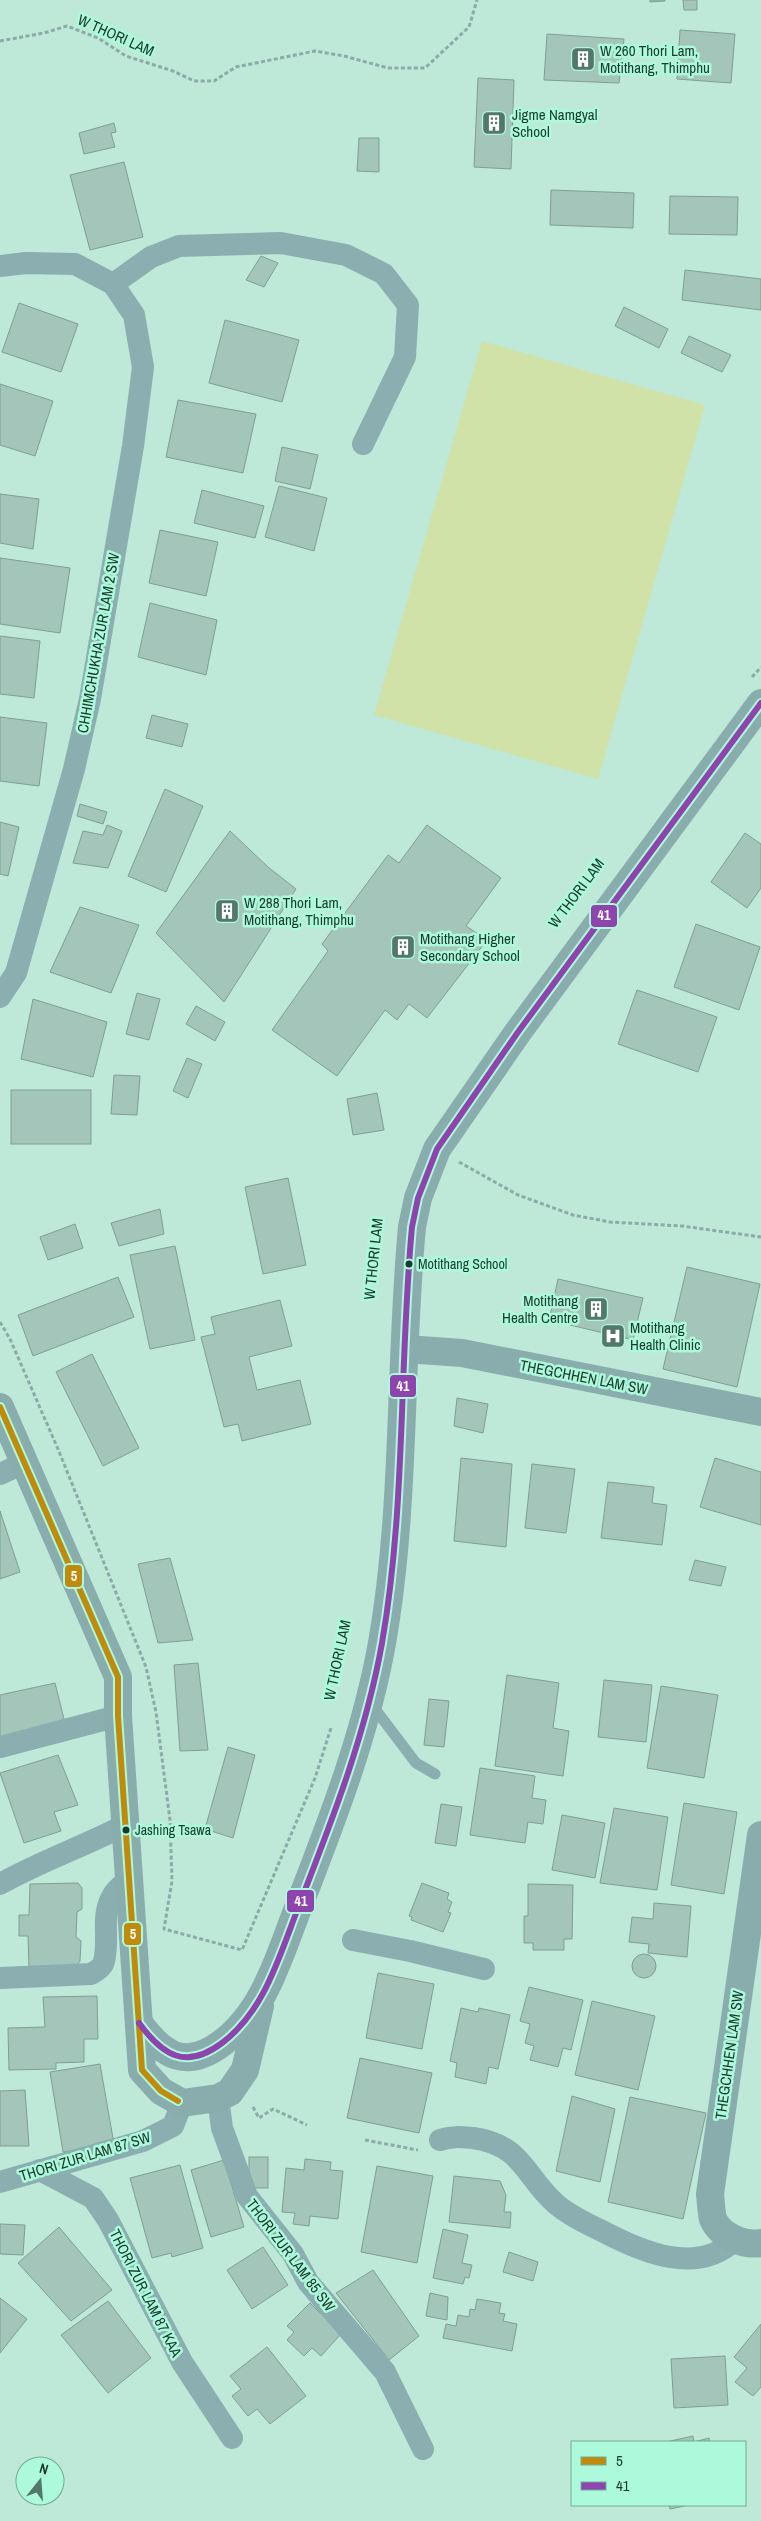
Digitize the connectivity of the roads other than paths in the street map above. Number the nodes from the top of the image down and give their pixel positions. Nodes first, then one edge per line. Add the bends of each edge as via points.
1 (0, 266) edge
2 (114, 284) junction
3 (363, 444) dead end
4 (755, 692) edge
5 (0, 997) edge
6 (406, 1349) junction
7 (0, 1407) edge
8 (761, 1412) edge
9 (12, 1468) edge
10 (369, 1701) junction
11 (118, 1716) junction
12 (0, 1747) edge
13 (435, 1774) dead end
14 (127, 1824) junction
15 (761, 1835) edge
16 (130, 1878) junction
17 (0, 1884) edge
18 (353, 1940) dead end
19 (484, 1969) dead end
20 (0, 1978) edge
21 (262, 1998) junction
22 (139, 2023) junction
23 (226, 2092) junction
24 (182, 2103) junction
25 (440, 2140) road end
26 (40, 2170) junction
27 (0, 2182) edge
28 (748, 2242) edge
29 (232, 2438) dead end
30 (423, 2449) dead end

1 - 2 street via 74,264
2 - 3 street via 151,257 179,246 236,243 281,243 346,255 384,274 408,305 405,357
2 - 5 street, CHHIMCHUKHA ZUR LAM 2 SW via 134,315 143,367 133,446 90,700 74,770 16,973
4 - 6 main road via 437,1149 418,1198 412,1227
6 - 8 main road, THEGCHHEN LAM SW via 462,1353
6 - 10 main road via 394,1561 382,1643
7 - 9 main road
9 - 11 main road via 118,1677
10 - 13 lane via 416,1763
10 - 21 main road via 338,1803
11 - 12 street
11 - 14 main road
14 - 16 main road
14 - 17 street
15 - 28 main road, THEGCHHEN LAM SW via 710,2194 718,2227
16 - 20 street via 114,1893 108,1906 104,1962 99,1969 91,1974
16 - 22 main road
18 - 19 street
21 - 22 main road via 248,2020 232,2036 209,2053 184,2059 162,2051
21 - 23 main road via 246,2070
22 - 24 main road via 142,2070 161,2091
23 - 24 main road
23 - 30 street, THORI ZUR LAM 85 SW via 222,2128 247,2196 293,2254 308,2282 385,2372
24 - 26 street, THORI ZUR LAM 87 SW via 173,2126 143,2141
25 - 28 street via 452,2136 505,2147 556,2204 596,2229 658,2256 701,2258
26 - 27 street, THORI ZUR LAM 87 SW
26 - 29 street, THORI ZUR LAM 87 KAA via 93,2198 108,2220 182,2362

